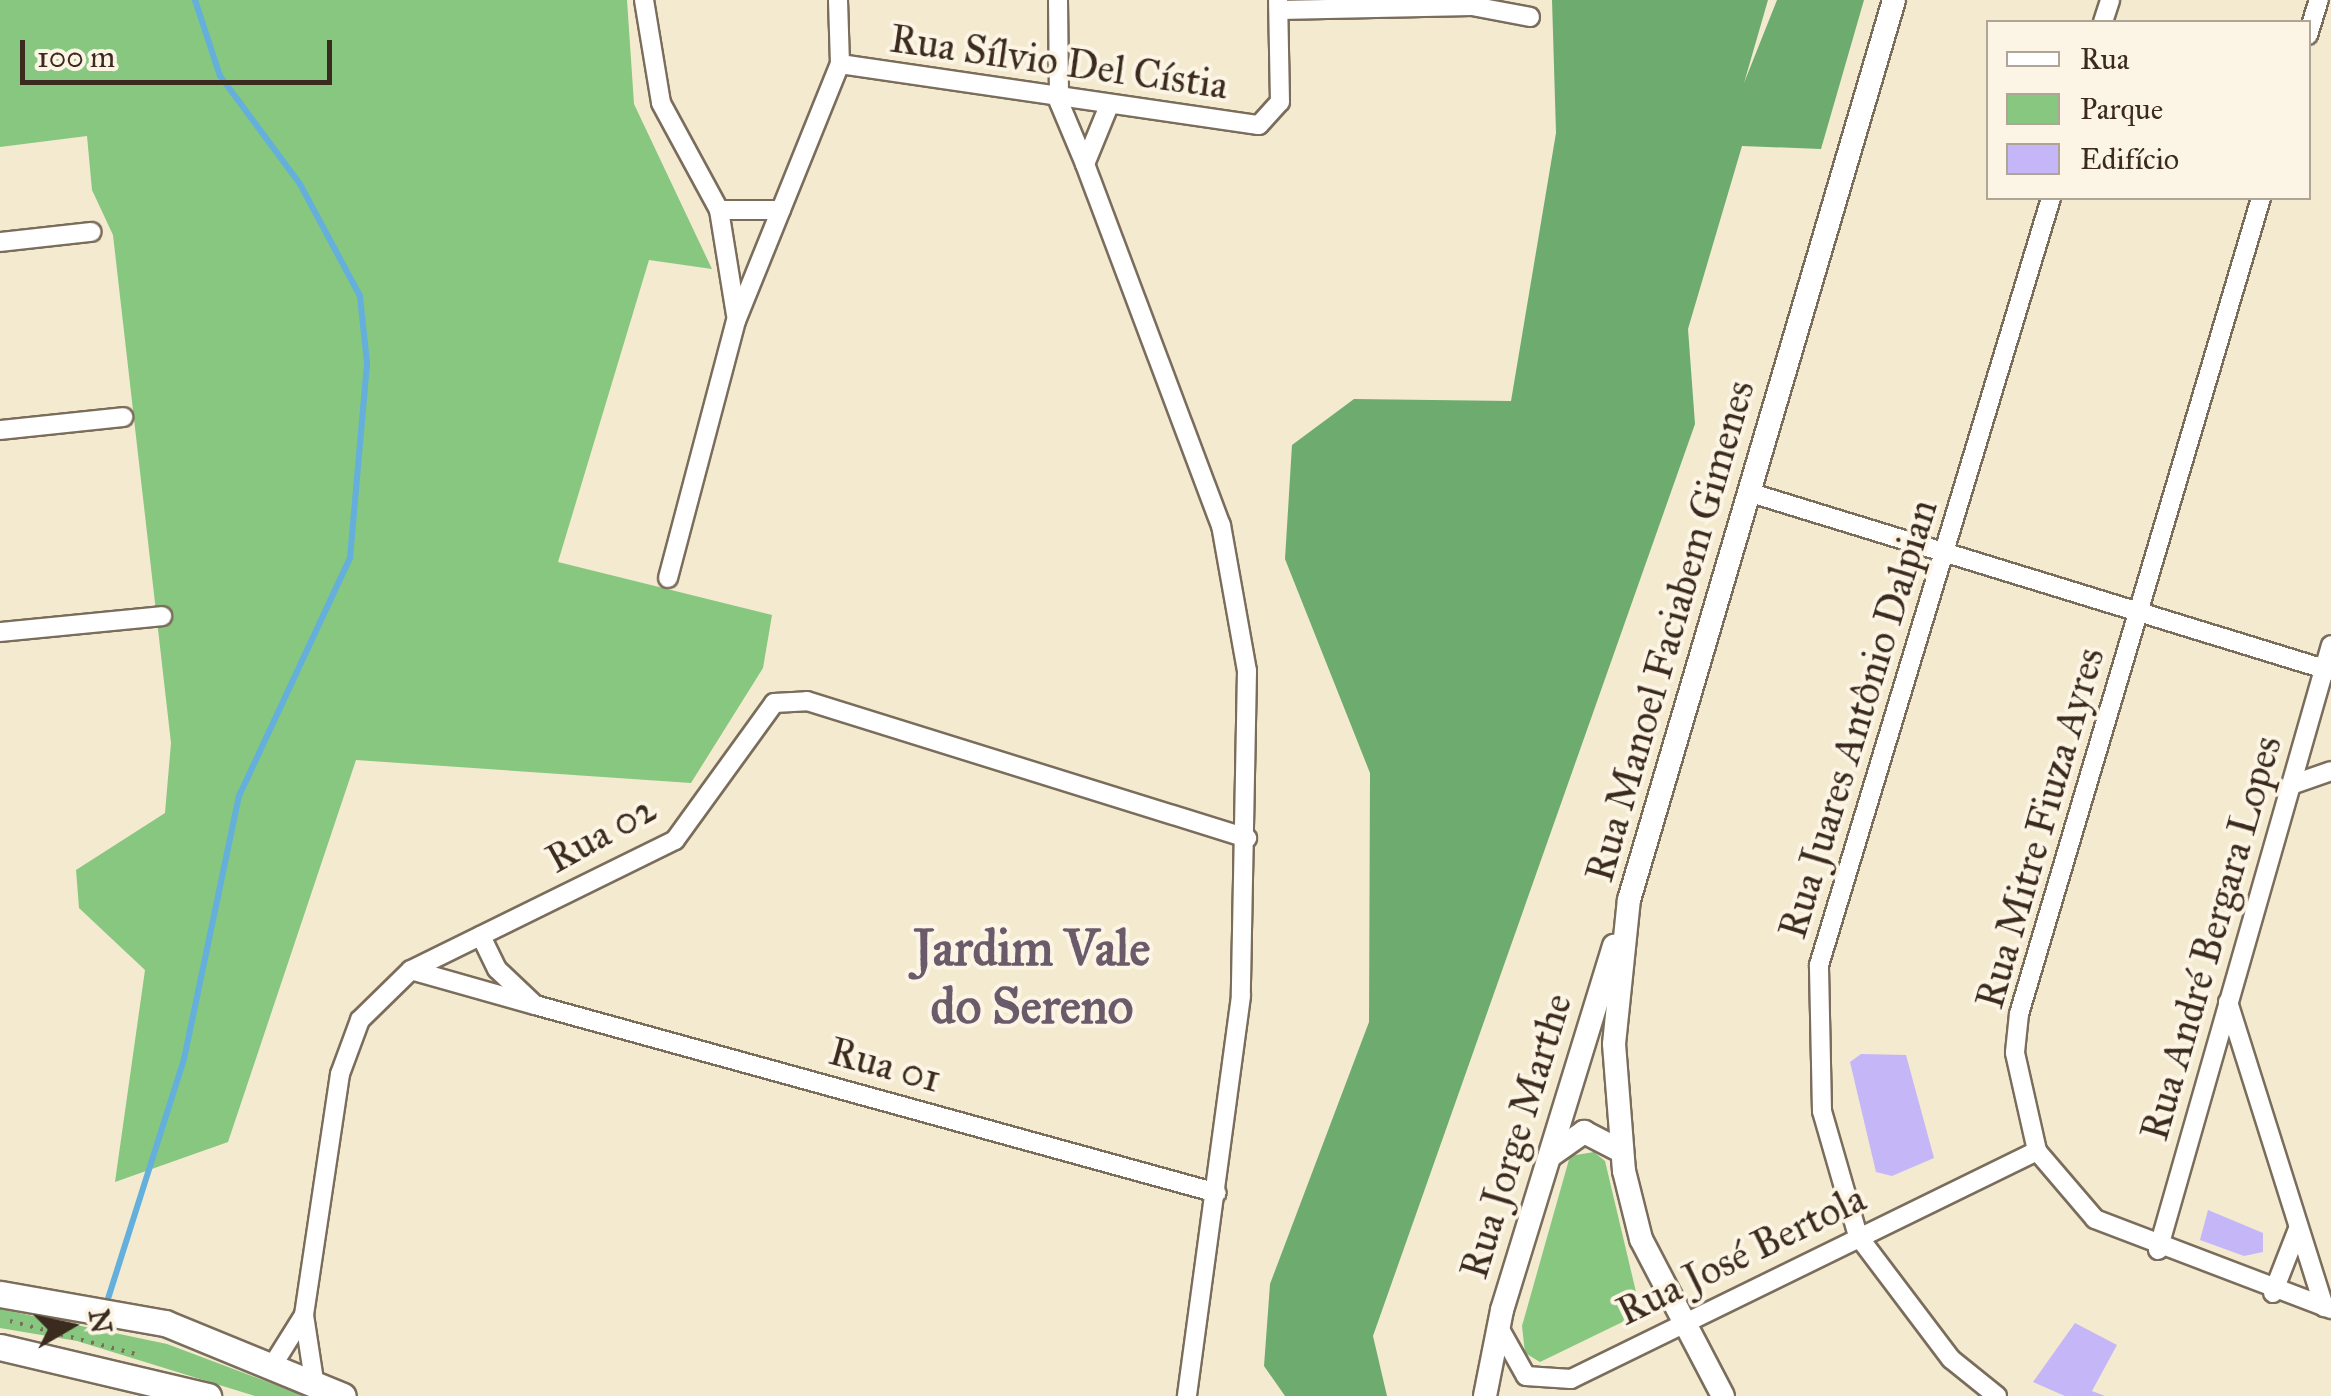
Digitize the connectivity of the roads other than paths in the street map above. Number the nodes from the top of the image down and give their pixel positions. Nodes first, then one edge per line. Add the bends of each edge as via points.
1 (644, 0) edge
2 (838, 0) edge
3 (1058, 0) edge
4 (1894, 0) edge
5 (2319, 0) edge
6 (1278, 5) edge
7 (1530, 18) dead end
8 (2311, 25) edge
9 (840, 64) junction
10 (1059, 102) junction
11 (1108, 108) junction
12 (1085, 164) junction
13 (2050, 200) edge
14 (2259, 200) edge
15 (718, 210) junction
16 (781, 210) junction
17 (91, 232) dead end
18 (0, 242) edge
19 (736, 321) junction
20 (124, 417) dead end
21 (0, 430) edge
22 (1751, 494) junction
23 (1944, 558) junction
24 (668, 578) dead end
25 (2138, 612) junction
26 (162, 616) dead end
27 (0, 632) edge
28 (2331, 645) edge
29 (2328, 669) edge
30 (2331, 771) edge
31 (2291, 784) junction
32 (1248, 838) junction
33 (1628, 900) junction
34 (481, 936) junction
35 (412, 970) junction
36 (2228, 1001) junction
37 (534, 1005) junction
38 (1621, 1150) junction
39 (2036, 1151) junction
40 (1550, 1157) junction
41 (1217, 1192) junction
42 (2298, 1228) junction
43 (1858, 1236) junction
44 (2158, 1250) junction
45 (2274, 1292) junction
46 (0, 1294) edge
47 (2328, 1308) edge
48 (304, 1315) junction
49 (1680, 1323) junction
50 (1498, 1326) junction
51 (0, 1347) edge
52 (274, 1363) junction
53 (314, 1380) junction
54 (208, 1396) edge
55 (343, 1396) edge
56 (1187, 1396) edge
57 (1485, 1396) edge
58 (1722, 1396) edge
59 (1997, 1396) edge

1 - 15 street via 661,103
2 - 9 street
3 - 10 street
4 - 22 street, Rua Manoel Faciabem Gimenes
5 - 8 street
6 - 7 street via 1472,6
6 - 11 street, Rua Sílvio Del Cístia via 1280,102 1269,123
9 - 10 street, Rua Sílvio Del Cístia
9 - 16 street
10 - 11 street, Rua Sílvio Del Cístia
10 - 12 street
11 - 12 street
12 - 32 street via 1234,566 1247,671
13 - 23 street, Rua Juares Antônio Dalpian
14 - 25 street, Rua Mitre Fiuza Ayres
15 - 16 street
15 - 19 street
16 - 19 street
17 - 18 street
19 - 24 street
20 - 21 street
22 - 23 street
22 - 33 street, Rua Manoel Faciabem Gimenes
23 - 25 street
23 - 43 street, Rua Juares Antônio Dalpian via 1819,964 1822,1111
25 - 29 street
25 - 39 street, Rua Mitre Fiuza Ayres via 2019,1014 2015,1053
26 - 27 street
28 - 29 street, Rua André Bergara Lopes
29 - 31 street, Rua André Bergara Lopes
30 - 31 street
31 - 36 street, Rua André Bergara Lopes
32 - 34 street, Rua 02 via 788,700 759,714 675,840
32 - 41 street via 1241,996
33 - 38 street, Rua Manoel Faciabem Gimenes via 1614,1044
33 - 40 street, Rua Jorge Marthe
34 - 35 street, Rua 02
34 - 37 street, Rua 01 via 498,969
35 - 37 street, Rua 01
35 - 48 street, Rua 02 via 368,1009 347,1046
36 - 42 street
36 - 44 street, Rua André Bergara Lopes
37 - 41 street, Rua 01
38 - 40 street via 1584,1132
38 - 49 street, Rua Manoel Faciabem Gimenes via 1641,1239
39 - 43 street, Rua José Bertola
39 - 44 street, Rua Mitre Fiuza Ayres via 2095,1219
40 - 50 street, Rua Jorge Marthe
41 - 56 street
42 - 45 street
42 - 47 street
43 - 49 street, Rua José Bertola
43 - 59 street, Rua Juares Antônio Dalpian via 1951,1359
44 - 45 street, Rua Mitre Fiuza Ayres
45 - 47 street, Rua Mitre Fiuza Ayres
46 - 52 main road via 165,1323
48 - 52 street, Rua 02
48 - 53 street, Rua 02
49 - 50 street, Rua José Bertola via 1561,1380 1526,1376
49 - 58 street, Rua Manoel Faciabem Gimenes
50 - 57 street, Rua Jorge Marthe
51 - 54 main road
52 - 53 main road
53 - 55 main road

